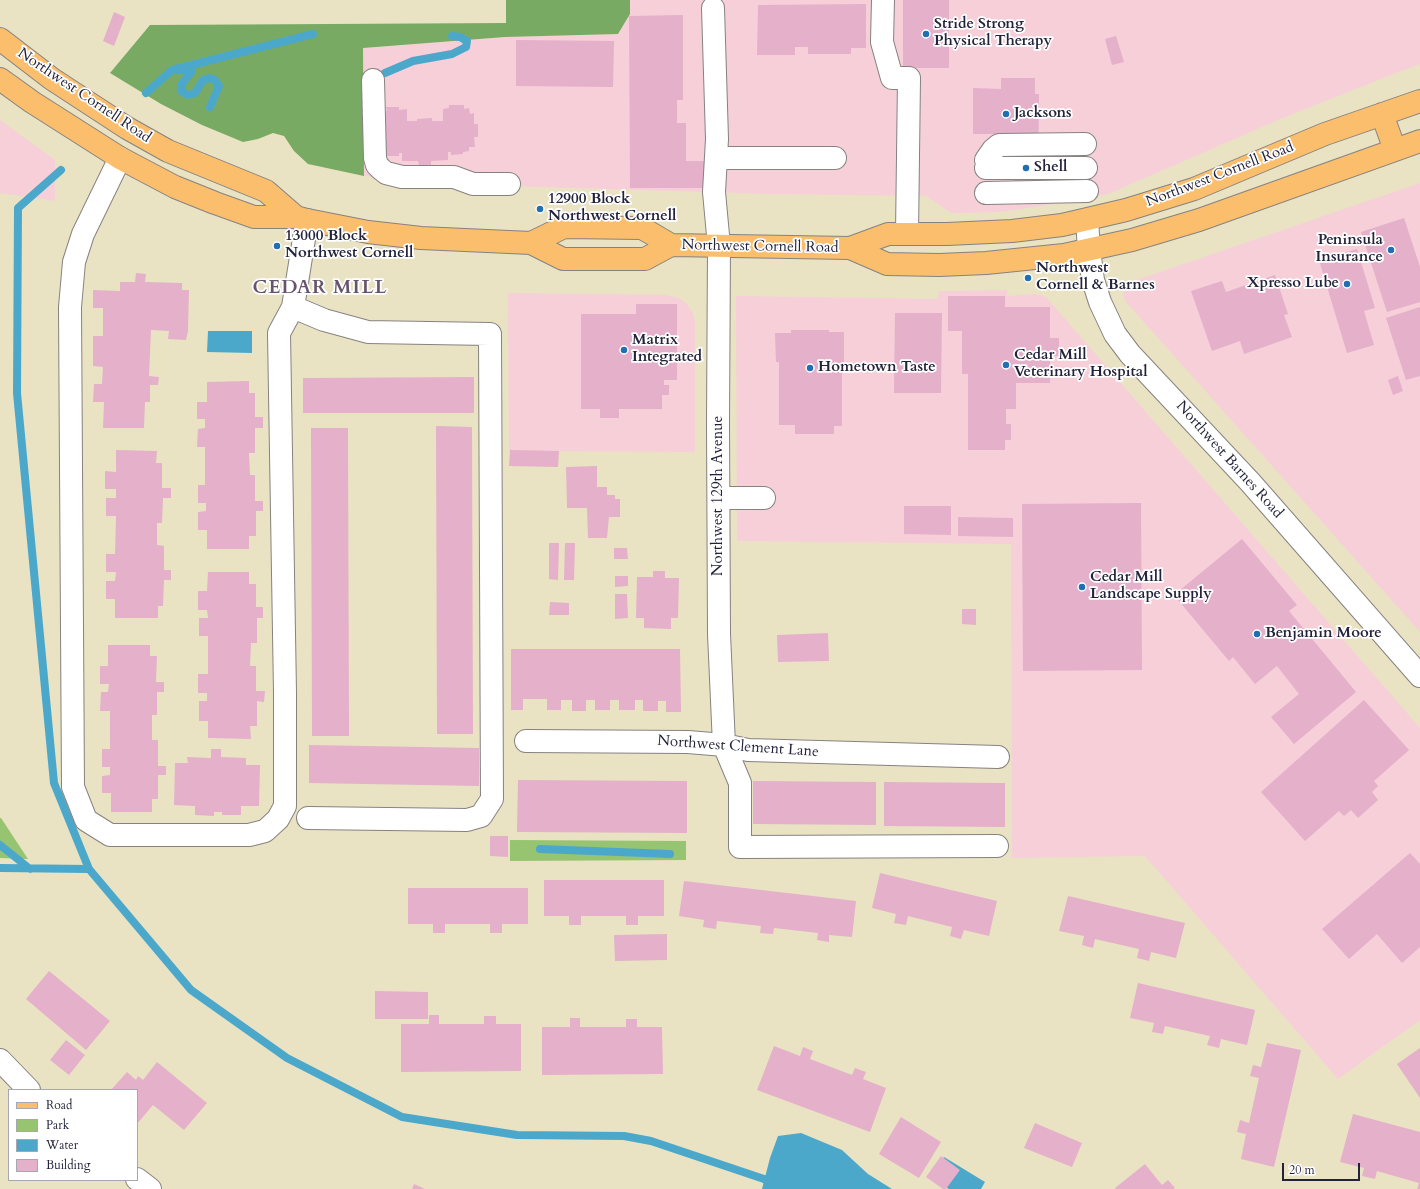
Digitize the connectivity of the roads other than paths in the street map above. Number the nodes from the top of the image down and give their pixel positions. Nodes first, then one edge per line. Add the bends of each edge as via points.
1 (883, 0) edge
2 (713, 8) dead end
3 (0, 40) edge
4 (0, 79) edge
5 (373, 80) dead end
6 (1420, 101) edge
7 (1382, 114) junction
8 (1420, 141) edge
9 (1085, 144) dead end
10 (1395, 150) junction
11 (120, 158) junction
12 (716, 158) junction
13 (835, 158) dead end
14 (1086, 168) dead end
15 (509, 184) dead end
16 (1087, 191) dead end
17 (986, 193) dead end
18 (301, 218) junction
19 (1087, 220) junction
20 (907, 234) junction
21 (531, 243) junction
22 (671, 245) junction
23 (719, 246) junction
24 (850, 248) junction
25 (1089, 250) junction
26 (293, 308) junction
27 (719, 498) junction
28 (764, 498) dead end
29 (1420, 676) edge
30 (526, 741) dead end
31 (724, 745) junction
32 (998, 757) dead end
33 (308, 818) dead end
34 (997, 846) dead end
35 (0, 1060) edge
36 (28, 1089) edge
37 (138, 1180) edge
38 (150, 1189) edge

1 - 20 street via 882,42 892,78 909,78
2 - 12 street, Northwest 129th Avenue
3 - 18 main road, Northwest Cornell Road via 52,79 127,128 168,151 266,191
4 - 11 main road, Northwest Cornell Road
5 - 15 street via 375,158 377,165 386,173 402,178 454,178 473,184
6 - 7 main road, Northwest Cornell Road
7 - 10 main road
7 - 19 main road, Northwest Cornell Road via 1326,134 1194,189
8 - 10 main road, Northwest Cornell Road
9 - 14 street via 999,145 993,150 986,164
10 - 25 main road, Northwest Cornell Road via 1199,220
11 - 18 main road, Northwest Cornell Road via 175,186 254,217
11 - 26 street via 83,234 74,262 70,307 73,787 86,820 110,835 249,835 265,830 278,819 285,806 279,332
12 - 13 street
12 - 23 street, Northwest 129th Avenue via 714,192
16 - 17 street
18 - 21 main road, Northwest Cornell Road via 368,232 421,238
18 - 26 street
19 - 20 main road, Northwest Cornell Road via 1012,231
19 - 25 street, Northwest Barnes Road
20 - 24 main road, Northwest Cornell Road via 888,234
21 - 22 main road, Northwest Cornell Road via 562,259 645,259
21 - 22 main road, Northwest Cornell Road via 564,227 642,228
22 - 23 main road, Northwest Cornell Road
23 - 24 main road, Northwest Cornell Road
23 - 27 street, Northwest 129th Avenue
24 - 25 main road, Northwest Cornell Road via 887,264 939,265 1008,262
25 - 29 street, Northwest Barnes Road via 1093,280 1100,302 1115,334 1130,354 1250,482
26 - 33 street via 368,332 490,334 492,799 481,816 467,820
27 - 28 street
27 - 31 street, Northwest 129th Avenue
30 - 31 street, Northwest Clement Lane via 688,742
31 - 32 street, Northwest Clement Lane via 748,750
31 - 34 street via 740,783 740,847
35 - 36 street
37 - 38 street

